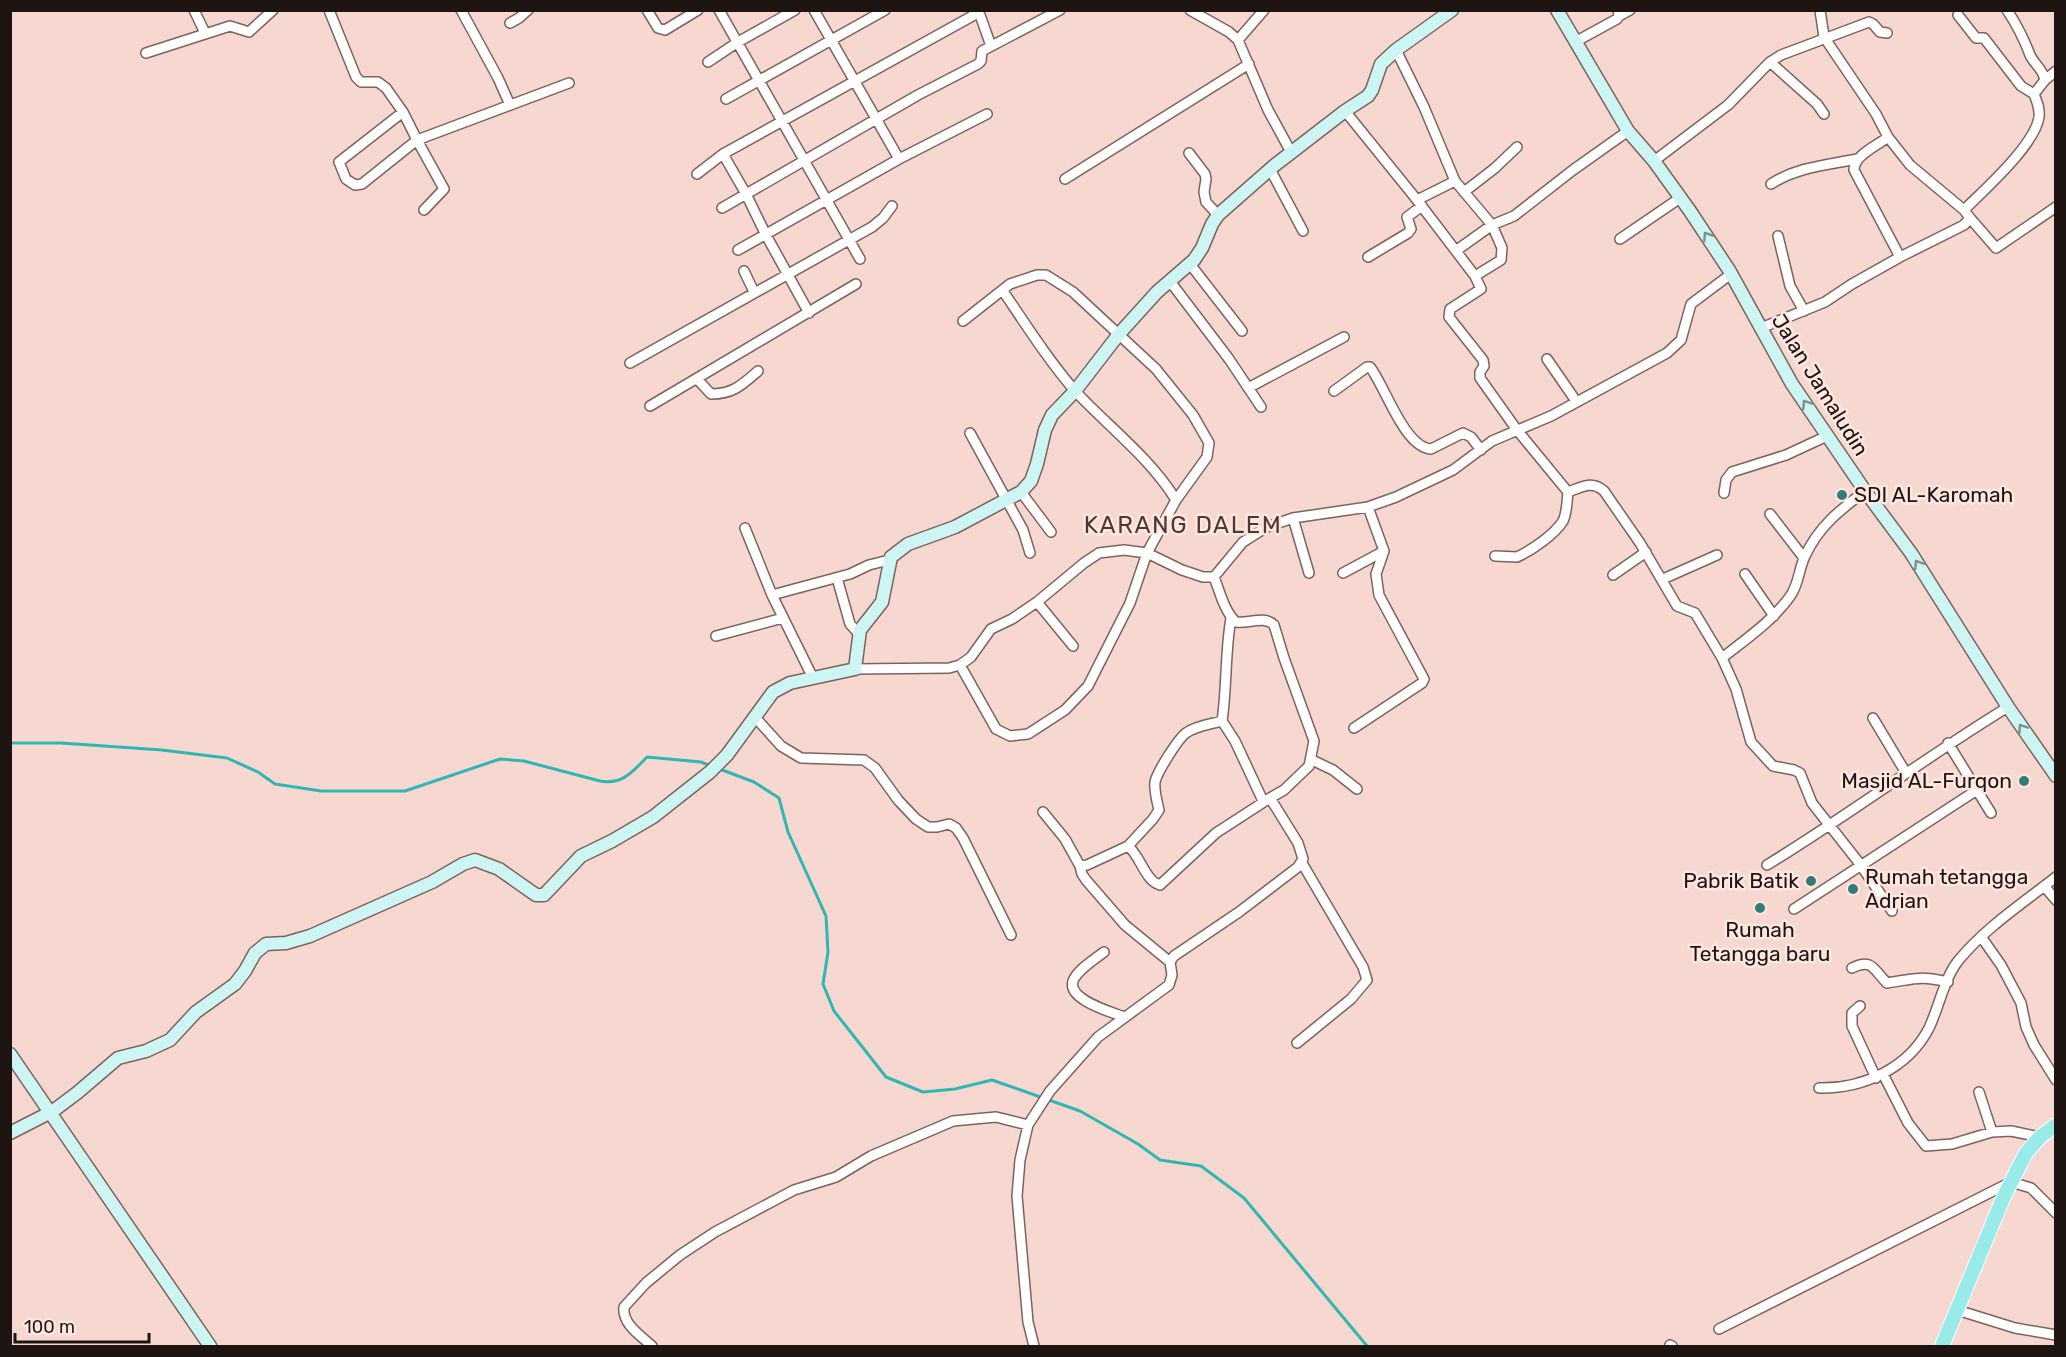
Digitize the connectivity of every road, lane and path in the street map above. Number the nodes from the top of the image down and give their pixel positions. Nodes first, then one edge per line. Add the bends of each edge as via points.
1 (194, 10) edge
2 (273, 10) edge
3 (461, 10) edge
4 (528, 10) edge
5 (647, 10) edge
6 (698, 10) edge
7 (719, 10) edge
8 (795, 10) edge
9 (814, 10) edge
10 (885, 10) edge
11 (1060, 10) edge
12 (1190, 10) edge
13 (1264, 10) edge
14 (1452, 10) edge
15 (1557, 10) edge
16 (1630, 10) edge
17 (1820, 10) edge
18 (2020, 10) edge
19 (330, 11) edge
20 (2009, 13) edge
21 (1042, 14) edge
22 (1618, 14) edge
23 (1958, 15) dead end
24 (510, 23) dead end
25 (205, 33) junction
26 (1887, 33) dead end
27 (1824, 38) junction
28 (831, 40) junction
29 (1238, 40) junction
30 (738, 42) junction
31 (1575, 42) junction
32 (991, 46) junction
33 (1396, 50) junction
34 (146, 53) dead end
35 (708, 62) dead end
36 (1770, 62) junction
37 (1249, 64) junction
38 (2055, 71) edge
39 (854, 80) junction
40 (2045, 80) junction
41 (759, 81) junction
42 (569, 82) dead end
43 (2034, 94) junction
44 (726, 99) dead end
45 (510, 105) junction
46 (1345, 111) junction
47 (403, 112) junction
48 (987, 114) dead end
49 (1824, 114) dead end
50 (876, 120) junction
51 (781, 122) junction
52 (1628, 131) junction
53 (1888, 137) junction
54 (417, 140) junction
55 (1517, 147) dead end
56 (1291, 152) junction
57 (1189, 153) dead end
58 (723, 154) junction
59 (899, 159) junction
60 (1857, 159) junction
61 (1654, 161) junction
62 (804, 162) junction
63 (1270, 169) junction
64 (697, 174) dead end
65 (1065, 178) dead end
66 (1455, 181) junction
67 (1771, 184) dead end
68 (1464, 192) junction
69 (746, 194) junction
70 (1680, 198) junction
71 (826, 200) junction
72 (1419, 203) junction
73 (892, 206) dead end
74 (2055, 207) edge
75 (722, 208) dead end
76 (424, 210) dead end
77 (1967, 214) junction
78 (1218, 215) junction
79 (1492, 225) junction
80 (1303, 231) dead end
81 (766, 235) junction
82 (1778, 236) dead end
83 (849, 238) junction
84 (1620, 239) dead end
85 (738, 250) dead end
86 (1456, 250) junction
87 (1368, 257) dead end
88 (1900, 257) junction
89 (860, 259) dead end
90 (1190, 264) junction
91 (744, 271) dead end
92 (787, 274) junction
93 (1731, 274) junction
94 (1475, 276) junction
95 (1169, 280) junction
96 (856, 284) dead end
97 (1003, 291) junction
98 (754, 292) junction
99 (1804, 311) junction
100 (809, 314) junction
101 (963, 321) dead end
102 (1761, 328) junction
103 (1242, 331) dead end
104 (1119, 334) junction
105 (1344, 337) dead end
106 (1547, 359) dead end
107 (630, 363) dead end
108 (758, 371) dead end
109 (697, 379) junction
110 (1248, 388) junction
111 (1076, 391) junction
112 (1334, 391) dead end
113 (1576, 401) junction
114 (650, 406) dead end
115 (1262, 407) dead end
116 (1517, 430) junction
117 (970, 433) dead end
118 (1827, 436) junction
119 (1481, 450) junction
120 (1865, 491) junction
121 (1021, 492) junction
122 (1568, 492) junction
123 (1724, 493) dead end
124 (1007, 500) junction
125 (1176, 500) junction
126 (1368, 507) junction
127 (1770, 514) dead end
128 (1293, 518) junction
129 (745, 528) dead end
130 (1051, 532) dead end
131 (1384, 551) junction
132 (1646, 552) junction
133 (1030, 553) dead end
134 (1147, 553) junction
135 (1717, 555) dead end
136 (1495, 556) dead end
137 (1804, 558) junction
138 (889, 560) junction
139 (1309, 573) dead end
140 (1343, 573) dead end
141 (1746, 574) dead end
142 (1612, 575) dead end
143 (1214, 577) junction
144 (837, 578) junction
145 (1663, 579) junction
146 (772, 595) junction
147 (1037, 602) junction
148 (1774, 616) junction
149 (783, 618) junction
150 (1231, 618) junction
151 (859, 634) junction
152 (716, 636) dead end
153 (1073, 646) dead end
154 (1722, 658) junction
155 (960, 665) junction
156 (855, 669) junction
157 (813, 678) junction
158 (2008, 707) junction
159 (754, 716) junction
160 (1873, 718) dead end
161 (1222, 721) junction
162 (1354, 728) dead end
163 (1948, 743) junction
164 (1312, 760) junction
165 (1906, 774) junction
166 (2055, 776) edge
167 (1357, 789) dead end
168 (1977, 790) junction
169 (1267, 800) junction
170 (1043, 812) dead end
171 (1991, 813) dead end
172 (1829, 826) junction
173 (1128, 846) junction
174 (1302, 863) junction
175 (1860, 864) junction
176 (1767, 865) dead end
177 (1080, 866) junction
178 (2055, 877) edge
179 (2044, 886) junction
180 (2055, 900) edge
181 (1794, 909) dead end
182 (1892, 911) dead end
183 (1011, 935) dead end
184 (1982, 938) junction
185 (1104, 952) dead end
186 (1170, 962) junction
187 (1852, 968) dead end
188 (1948, 982) junction
189 (1860, 1006) dead end
190 (1124, 1017) junction
191 (1297, 1043) dead end
192 (10, 1054) edge
193 (1880, 1076) junction
194 (2055, 1080) edge
195 (1819, 1088) dead end
196 (1979, 1092) dead end
197 (51, 1113) junction
198 (1028, 1125) junction
199 (2055, 1125) edge
200 (1992, 1132) junction
201 (10, 1133) edge
202 (2040, 1137) junction
203 (2011, 1182) junction
204 (2055, 1213) edge
205 (1957, 1310) junction
206 (1719, 1329) dead end
207 (2055, 1335) edge
208 (210, 1347) edge
209 (652, 1347) edge
210 (1034, 1347) edge
211 (1942, 1347) edge

1 - 25 street
2 - 25 street via 249,32 230,26
3 - 45 street
4 - 24 street
5 - 6 street via 658,28 665,30
7 - 30 street
8 - 30 street
9 - 28 street
10 - 28 street
11 - 21 street
12 - 29 street
13 - 29 street
14 - 33 street
15 - 31 street, Jalan Jamaludin
16 - 22 street
17 - 27 street
18 - 20 street
19 - 47 street via 356,77 361,82 378,82
20 - 40 street
21 - 32 street
22 - 31 street
23 - 43 street via 1976,38 1984,38 2021,86
25 - 34 street
26 - 27 street via 1869,22
27 - 36 street
27 - 53 street
28 - 39 street
28 - 41 street
29 - 37 street
30 - 35 street
30 - 41 street
31 - 52 street, Jalan Jamaludin
32 - 39 street via 984,21 976,14
32 - 50 street via 982,51 978,64
33 - 46 street via 1381,64 1368,96
33 - 66 street
36 - 49 street
36 - 61 street via 1728,105
37 - 56 street
37 - 65 street
38 - 40 street
39 - 50 street
39 - 51 street
40 - 43 street
41 - 44 street
41 - 51 street
42 - 45 street
43 - 77 street via 2039,117 2031,136
45 - 54 street
46 - 56 street
46 - 72 street
47 - 54 street
47 - 54 street via 339,162 340,168 346,179 355,185 362,184
48 - 59 street
50 - 59 street
50 - 62 street
51 - 58 street
51 - 62 street
52 - 61 street, Jalan Jamaludin
52 - 79 street via 1523,209
53 - 60 street
53 - 77 street via 1910,165
54 - 76 street via 444,189
55 - 68 street
56 - 63 street
57 - 78 street via 1205,174 1206,201
58 - 64 street
58 - 69 street
59 - 71 street
60 - 67 street via 1804,168
60 - 88 street via 1855,174
61 - 70 street, Jalan Jamaludin
62 - 69 street
62 - 71 street
63 - 78 street
63 - 80 street
66 - 68 street
66 - 72 street
68 - 79 street
69 - 75 street
69 - 81 street
70 - 84 street
93 -> 70 street, Jalan Jamaludin
71 - 81 street
71 - 83 street
72 - 86 street
72 - 87 street via 1407,217 1411,229 1408,233
73 - 83 street via 872,227
74 - 77 street via 1996,248
77 - 88 street via 1964,225
78 - 90 street
79 - 86 street
79 - 94 street via 1502,248 1501,260
81 - 85 street
81 - 92 street
82 - 99 street via 1790,285
83 - 89 street
83 - 92 street
86 - 94 street
88 - 99 street
90 - 95 street
90 - 103 street
91 - 98 street
92 - 98 street
92 - 100 street
93 - 102 street, Jalan Jamaludin
93 - 113 street via 1692,304 1681,340 1667,353
94 - 116 street via 1481,289 1450,309 1449,317 1483,360 1480,378
95 - 104 street
95 - 110 street
96 - 100 street
97 - 101 street
97 - 104 street via 1010,284 1037,274 1046,276 1073,292
97 - 111 street
98 - 107 street
99 - 102 street
100 - 109 street
118 -> 102 street, Jalan Jamaludin
104 - 111 street
104 - 125 street via 1156,369 1194,416 1209,443 1207,457
105 - 110 street
106 - 113 street
108 - 109 street via 724,394 711,394
109 - 114 street
110 - 115 street
111 - 121 street via 1052,415 1031,481
111 - 125 street via 1144,458
112 - 119 street via 1370,367 1404,426 1421,446 1436,447 1463,433
113 - 116 street
116 - 119 street
116 - 122 street
117 - 124 street
118 - 120 street, Jalan Jamaludin
118 - 123 street via 1786,455 1732,472
119 - 126 street via 1438,477
120 - 137 street via 1834,514
158 -> 120 street, Jalan Jamaludin via 1911,553
121 - 124 street
121 - 130 street
122 - 132 street via 1591,484 1599,486
122 - 136 street via 1566,513 1554,530 1517,557
124 - 133 street
124 - 138 street via 955,527 908,544
125 - 134 street
126 - 128 street
126 - 131 street
127 - 137 street
128 - 139 street
128 - 143 street via 1255,533
129 - 146 street
131 - 140 street
131 - 162 street via 1376,574 1379,595 1424,679
132 - 142 street
132 - 145 street
134 - 143 street via 1203,578
134 - 147 street via 1099,553
134 - 155 street via 1130,603 1088,686 1065,710 1028,734 1010,736 996,729
135 - 145 street
137 - 148 street via 1793,592
138 - 144 street
138 - 151 street via 882,602
141 - 148 street
143 - 150 street
144 - 146 street
144 - 151 street via 850,624
145 - 154 street via 1677,606 1695,613
146 - 149 street
147 - 153 street
147 - 155 street via 991,629 975,653
148 - 154 street
149 - 152 street
149 - 157 street
150 - 161 street
150 - 164 street via 1236,622 1270,621 1274,625 1314,741
151 - 156 street
154 - 172 street via 1737,689 1751,742 1773,766 1800,773 1812,803
155 - 156 street
156 - 157 street
157 - 159 street via 780,687
158 - 163 street
166 -> 158 street, Jalan Jamaludin
159 - 183 street via 789,752 801,758 864,760 916,819 928,827 949,824 956,828
159 - 197 street via 710,772 653,817 581,856 544,895 536,895 489,864 475,860 310,936 266,944 255,953 235,984 196,1012 170,1040 118,1058
160 - 165 street
161 - 169 street
161 - 173 street via 1187,732 1179,739 1156,779 1159,810
163 - 165 street
163 - 168 street
164 - 167 street
164 - 169 street via 1299,778
165 - 172 street
168 - 171 street
168 - 175 street
169 - 173 street via 1216,833 1160,885
169 - 174 street via 1298,843
170 - 177 street
172 - 175 street
172 - 176 street
173 - 177 street
174 - 186 street
174 - 191 street via 1367,980 1351,999
175 - 181 street
175 - 182 street
177 - 186 street via 1086,880 1125,925
178 - 179 street
179 - 180 street
179 - 184 street
184 - 188 street via 1956,963
184 - 194 street via 2021,1003 2026,1027
185 - 190 street via 1078,974 1073,987 1088,1003
186 - 190 street via 1169,985
187 - 188 street via 1868,963 1887,983 1927,977
188 - 193 street via 1920,1042
189 - 193 street via 1852,1013 1852,1026
190 - 198 street via 1084,1051
192 - 197 street
193 - 195 street via 1855,1086
193 - 200 street via 1926,1146 1952,1144
196 - 200 street
197 - 201 street
197 - 208 street
198 - 209 street via 996,1117 953,1121 871,1156 836,1177 794,1190 715,1232 663,1269 624,1307 628,1323
198 - 210 street via 1017,1196 1028,1322
199 - 202 main road
200 - 202 street
202 - 203 main road via 2026,1153
203 - 204 street via 2031,1188
203 - 205 main road
203 - 206 street
205 - 207 street via 2015,1328
205 - 211 main road

